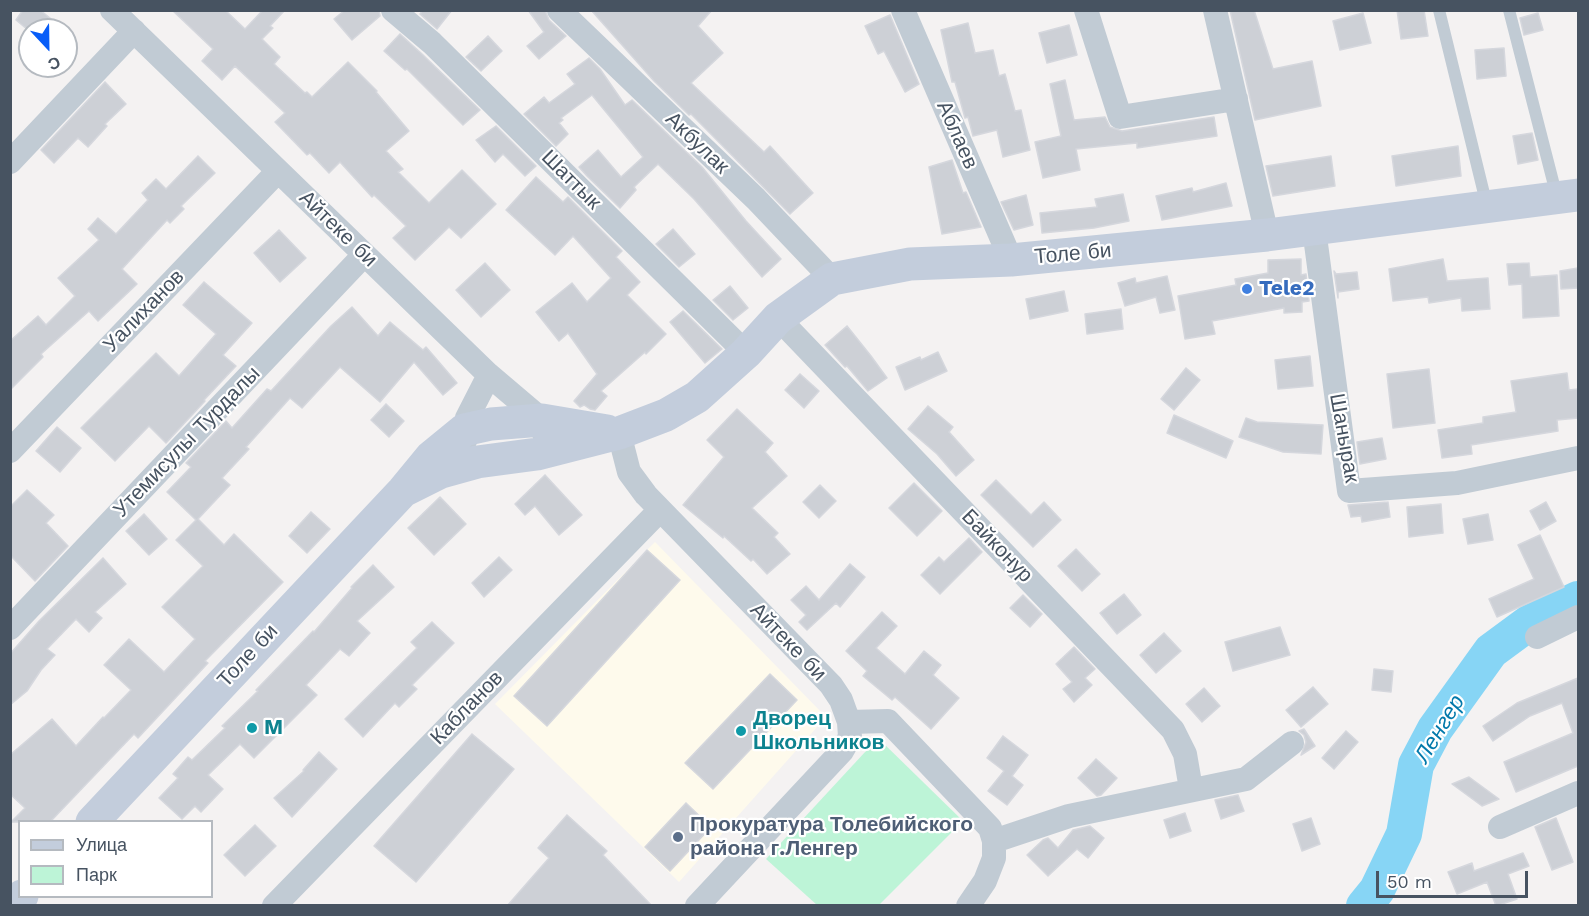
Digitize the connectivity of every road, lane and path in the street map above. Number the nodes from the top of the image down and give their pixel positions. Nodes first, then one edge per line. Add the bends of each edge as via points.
1 (112, 10) edge
2 (393, 10) edge
3 (559, 10) edge
4 (903, 10) edge
5 (1086, 10) edge
6 (1215, 10) edge
7 (1439, 10) edge
8 (1509, 10) edge
9 (134, 31) junction
10 (1236, 99) junction
11 (10, 162) edge
12 (278, 171) junction
13 (1568, 196) edge
14 (1487, 207) junction
15 (1314, 229) junction
16 (1267, 236) junction
17 (364, 255) junction
18 (1011, 260) junction
19 (832, 279) junction
20 (778, 318) junction
21 (746, 352) junction
22 (489, 375) junction
23 (542, 420) junction
24 (464, 430) junction
25 (619, 433) junction
26 (10, 451) edge
27 (537, 454) junction
28 (1578, 458) edge
29 (477, 462) junction
30 (403, 491) junction
31 (660, 510) junction
32 (1578, 617) edge
33 (10, 628) edge
34 (1537, 637) dead end
35 (849, 722) junction
36 (1292, 743) dead end
37 (1191, 789) junction
38 (1578, 793) edge
39 (94, 820) edge
40 (1500, 827) dead end
41 (994, 841) junction
42 (274, 906) edge
43 (697, 906) edge
44 (968, 906) edge

1 - 9 street, Айтеке би
2 - 21 street, Шаттык via 432,43
3 - 19 street, Акбулак via 756,199
4 - 18 street, Аблаев
5 - 10 street via 1120,117
6 - 10 street
7 - 14 lane
8 - 13 lane
9 - 11 street
9 - 12 street, Айтеке би
10 - 16 street
12 - 17 street, Айтеке би
12 - 26 street, Уалиханов
13 - 14 main road, Толе би
14 - 15 main road, Толе би
15 - 16 main road, Толе би
15 - 28 street, Шанырак via 1348,491 1457,483
16 - 18 main road, Толе би
17 - 22 street, Айтеке би
17 - 33 street, Утемисулы Турдалы
18 - 19 main road, Толе би via 910,264
19 - 20 main road, Толе би
20 - 21 main road, Толе би
20 - 37 street, Байконур via 1173,729 1185,754
21 - 25 main road, Толе би via 697,397 666,415
22 - 23 street, Айтеке би
22 - 24 street
23 - 24 main road, Толе би
23 - 25 main road, Толе би
23 - 27 street
24 - 29 street via 469,455
24 - 30 main road, Толе би via 431,457
25 - 27 main road, Толе би
25 - 31 street, Айтеке би via 630,472
27 - 29 main road, Толе би
29 - 30 main road, Толе би via 441,472
30 - 39 main road, Толе би
31 - 35 street, Айтеке би via 831,685
31 - 42 street, Кабланов
32 - 34 street
35 - 41 street via 888,721 990,828
35 - 43 street via 850,737 842,751
36 - 37 street via 1246,779
37 - 41 street via 1069,816
38 - 40 street
41 - 44 street via 994,858 985,881

